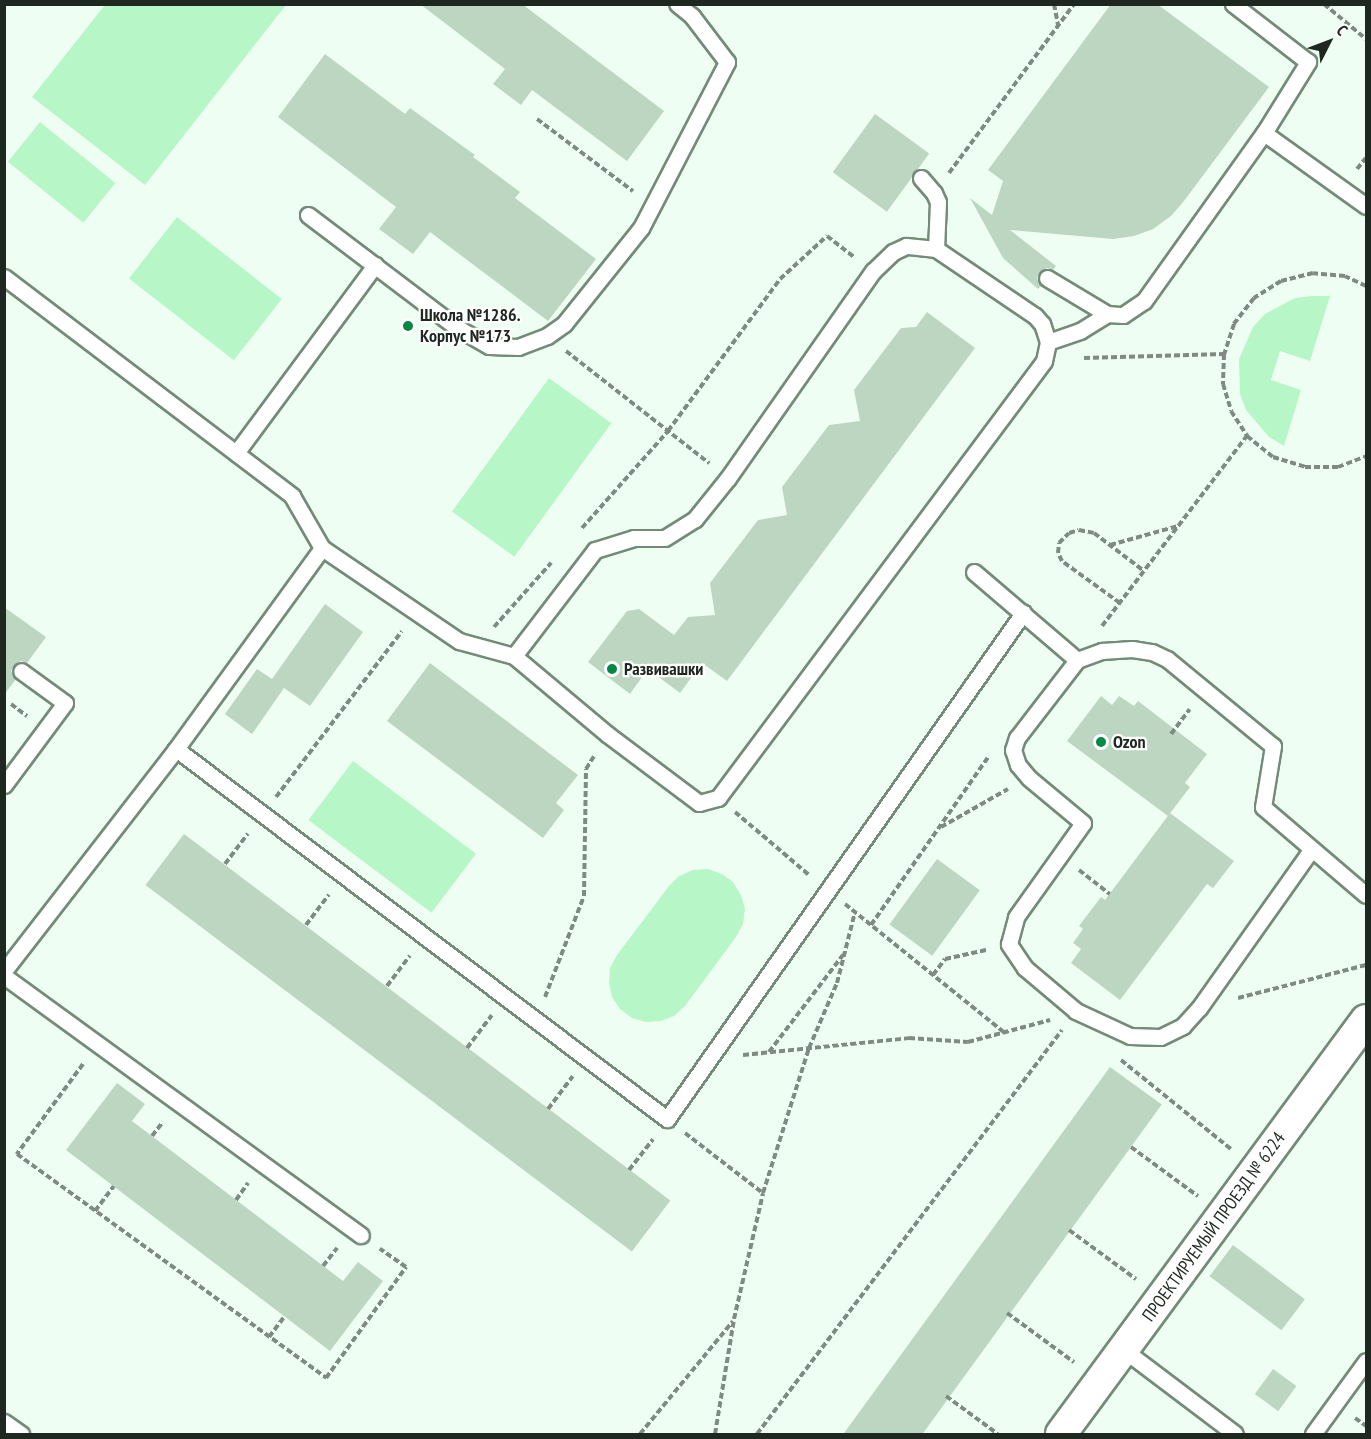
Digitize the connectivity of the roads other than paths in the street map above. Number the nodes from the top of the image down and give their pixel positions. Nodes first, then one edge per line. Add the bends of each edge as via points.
1 (677, 4) edge
2 (1233, 4) edge
3 (1264, 133) junction
4 (921, 178) dead end
5 (1366, 206) edge
6 (308, 215) dead end
7 (936, 249) junction
8 (375, 265) junction
9 (4, 277) edge
10 (1047, 278) dead end
11 (1107, 314) junction
12 (1048, 342) junction
13 (236, 453) junction
14 (322, 548) junction
15 (974, 572) dead end
16 (1023, 614) junction
17 (514, 656) junction
18 (1077, 660) junction
19 (21, 671) dead end
20 (176, 749) junction
21 (4, 785) edge
22 (1311, 850) junction
23 (1366, 895) edge
24 (4, 971) edge
25 (4, 976) edge
26 (1366, 1020) edge
27 (361, 1235) road end
28 (1124, 1350) junction
29 (1366, 1362) edge
30 (4, 1422) edge
31 (21, 1434) edge
32 (1061, 1434) edge
33 (1235, 1434) edge
34 (1313, 1434) edge

1 - 8 lane via 692,16 728,62 641,228 571,315 548,336 518,347 489,346 456,327
2 - 3 lane via 1308,62
3 - 5 lane
3 - 11 lane via 1144,301 1123,315
4 - 7 lane via 934,193 939,212
6 - 8 lane
7 - 12 lane via 1035,316
7 - 17 lane via 906,246 882,260 695,519 664,538 634,538 595,550
8 - 13 lane
9 - 13 lane
10 - 11 lane
11 - 12 lane via 1080,331
12 - 17 lane via 1038,370 718,798 699,803 607,734
13 - 14 lane via 292,496
14 - 17 lane via 459,641
14 - 20 lane
15 - 16 lane
16 - 18 lane
16 - 20 lane via 667,1119
18 - 22 lane via 1102,651 1132,649 1167,659 1273,746 1263,807
18 - 22 lane via 1017,738 1013,750 1018,765 1029,778 1083,822 1016,917 1009,944 1025,968 1076,1011 1130,1035 1160,1036 1183,1026
19 - 21 lane via 65,703
20 - 24 lane
22 - 23 lane
25 - 27 lane
26 - 28 street, ПРОЕКТИРУЕМЫЙ ПРОЕЗД № 6224
28 - 32 street, ПРОЕКТИРУЕМЫЙ ПРОЕЗД № 6224
28 - 33 lane
29 - 34 lane
30 - 31 lane

